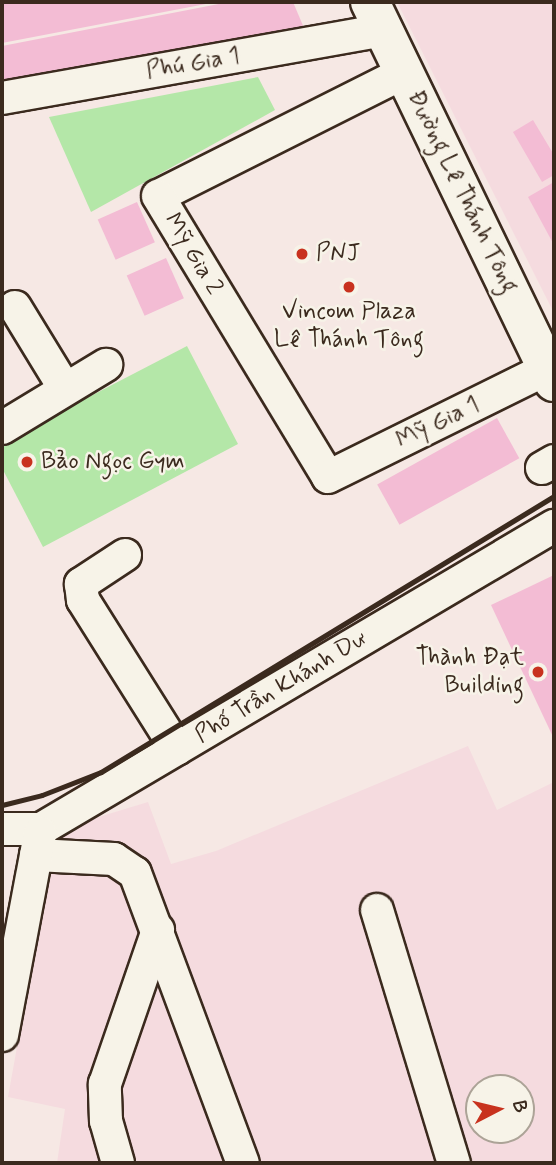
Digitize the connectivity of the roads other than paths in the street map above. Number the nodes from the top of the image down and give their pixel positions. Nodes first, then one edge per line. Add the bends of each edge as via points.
1 (377, 16) edge
2 (405, 72) junction
3 (2, 98) edge
4 (15, 307) dead end
5 (106, 365) dead end
6 (551, 375) edge
7 (65, 389) junction
8 (2, 428) edge
9 (328, 477) joint
10 (554, 526) edge
11 (125, 555) dead end
12 (177, 749) junction
13 (2, 830) edge
14 (39, 842) junction
15 (377, 910) dead end
16 (158, 930) junction
17 (2, 1035) edge
18 (118, 1163) edge
19 (243, 1163) edge
20 (454, 1163) edge

1 - 2 main road, Đường Lê Thánh Tông
1 - 3 street, Phú Gia 1
2 - 6 main road, Đường Lê Thánh Tông
2 - 9 street, Mỹ Gia 2 via 158,196
4 - 7 street
5 - 7 street
6 - 9 street, Mỹ Gia 1
7 - 8 street
10 - 12 street, Phố Trần Khánh Dư
11 - 12 street via 81,584 83,600
12 - 14 street, Phố Trần Khánh Dư
13 - 14 street, Phố Trần Khánh Dư
14 - 16 street via 126,864 135,873
14 - 17 street
15 - 20 street
16 - 18 street via 105,1084 106,1121
16 - 19 street

